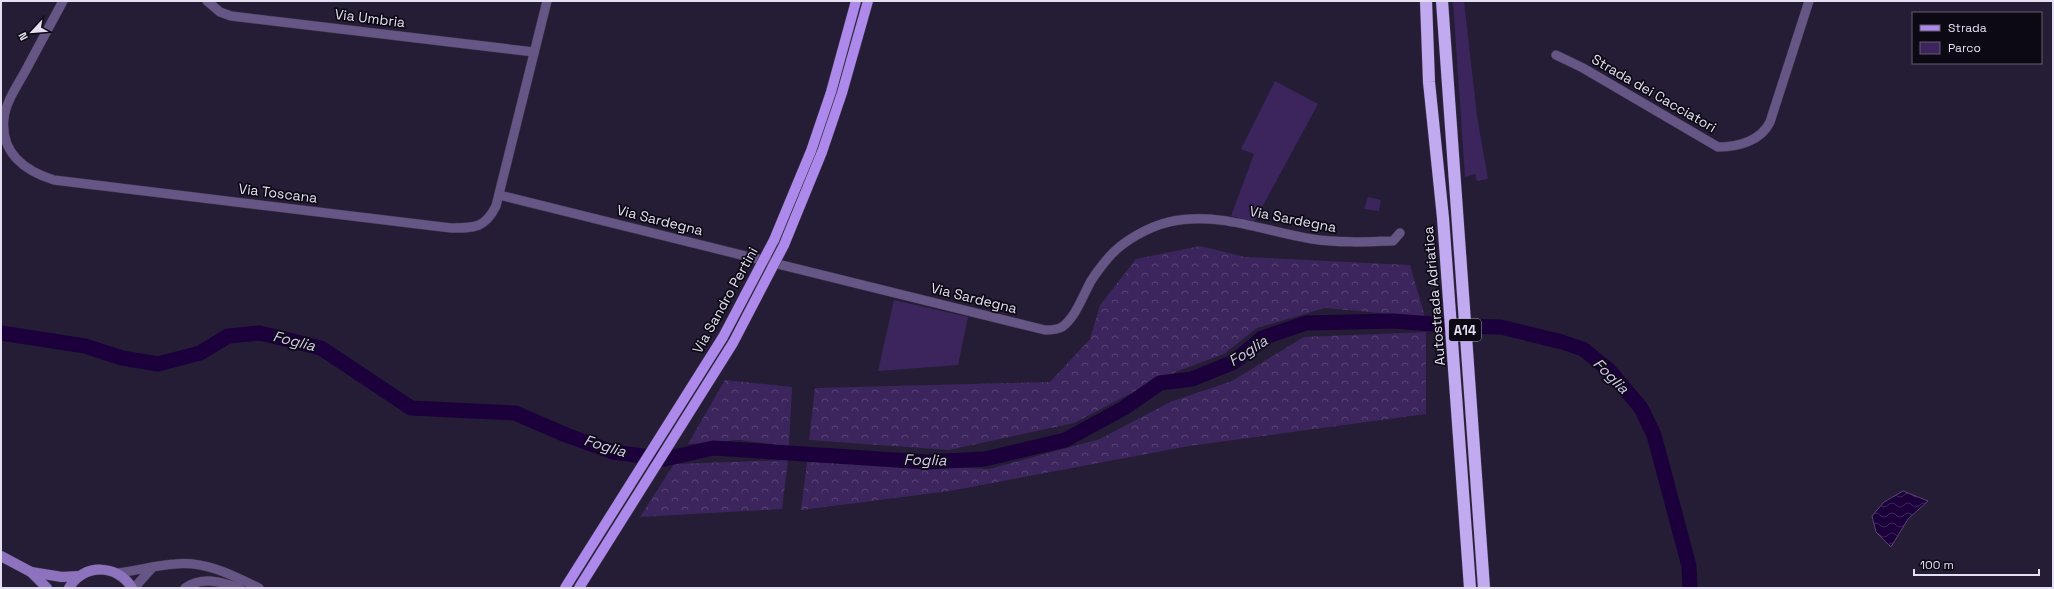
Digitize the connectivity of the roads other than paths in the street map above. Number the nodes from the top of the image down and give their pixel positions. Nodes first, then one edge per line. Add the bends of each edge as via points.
1 (62, 1) edge
2 (207, 1) edge
3 (547, 1) edge
4 (856, 1) edge
5 (868, 1) edge
6 (1426, 1) edge
7 (1442, 1) edge
8 (1809, 1) edge
9 (534, 52) junction
10 (1556, 55) dead end
11 (499, 195) junction
12 (1400, 233) dead end
13 (1, 556) edge
14 (152, 568) junction
15 (30, 572) junction
16 (117, 573) junction
17 (79, 576) junction
18 (47, 588) edge
19 (69, 588) edge
20 (133, 588) edge
21 (185, 588) edge
22 (240, 588) edge
23 (259, 588) edge
24 (565, 588) edge
25 (579, 588) edge
26 (1470, 588) edge
27 (1484, 588) edge

1 - 11 street, Via Toscana via 11,98 4,118 4,134 9,149 20,164 35,175 54,180 452,228 482,225 491,217
2 - 9 street, Via Umbria via 220,12 232,16
3 - 9 street, Via Toscana
4 - 24 main road, Via Sandro Pertini, bridge via 831,92 811,150 774,240 723,337
5 - 25 main road, Via Sandro Pertini, bridge via 822,152 784,245 733,344
6 - 26 highway, Autostrada Adriatica / A14 via 1429,82 1443,218
7 - 27 highway, Autostrada Adriatica / A14
8 - 10 street, Strada dei Cacciatori via 1765,132 1746,142 1724,147 1718,147 1596,75
9 - 11 street, Via Toscana
11 - 12 street, Via Sardegna via 1045,330 1053,330 1069,321 1092,279 1110,256 1129,240 1168,222 1224,220 1312,239 1348,243 1393,241
13 - 15 main road
14 - 16 street
14 - 20 street
14 - 23 street via 175,564 200,565 216,568
15 - 17 main road via 62,577
15 - 18 main road
16 - 17 main road via 98,569
16 - 20 main road
17 - 19 main road
21 - 22 street via 206,581 221,582

